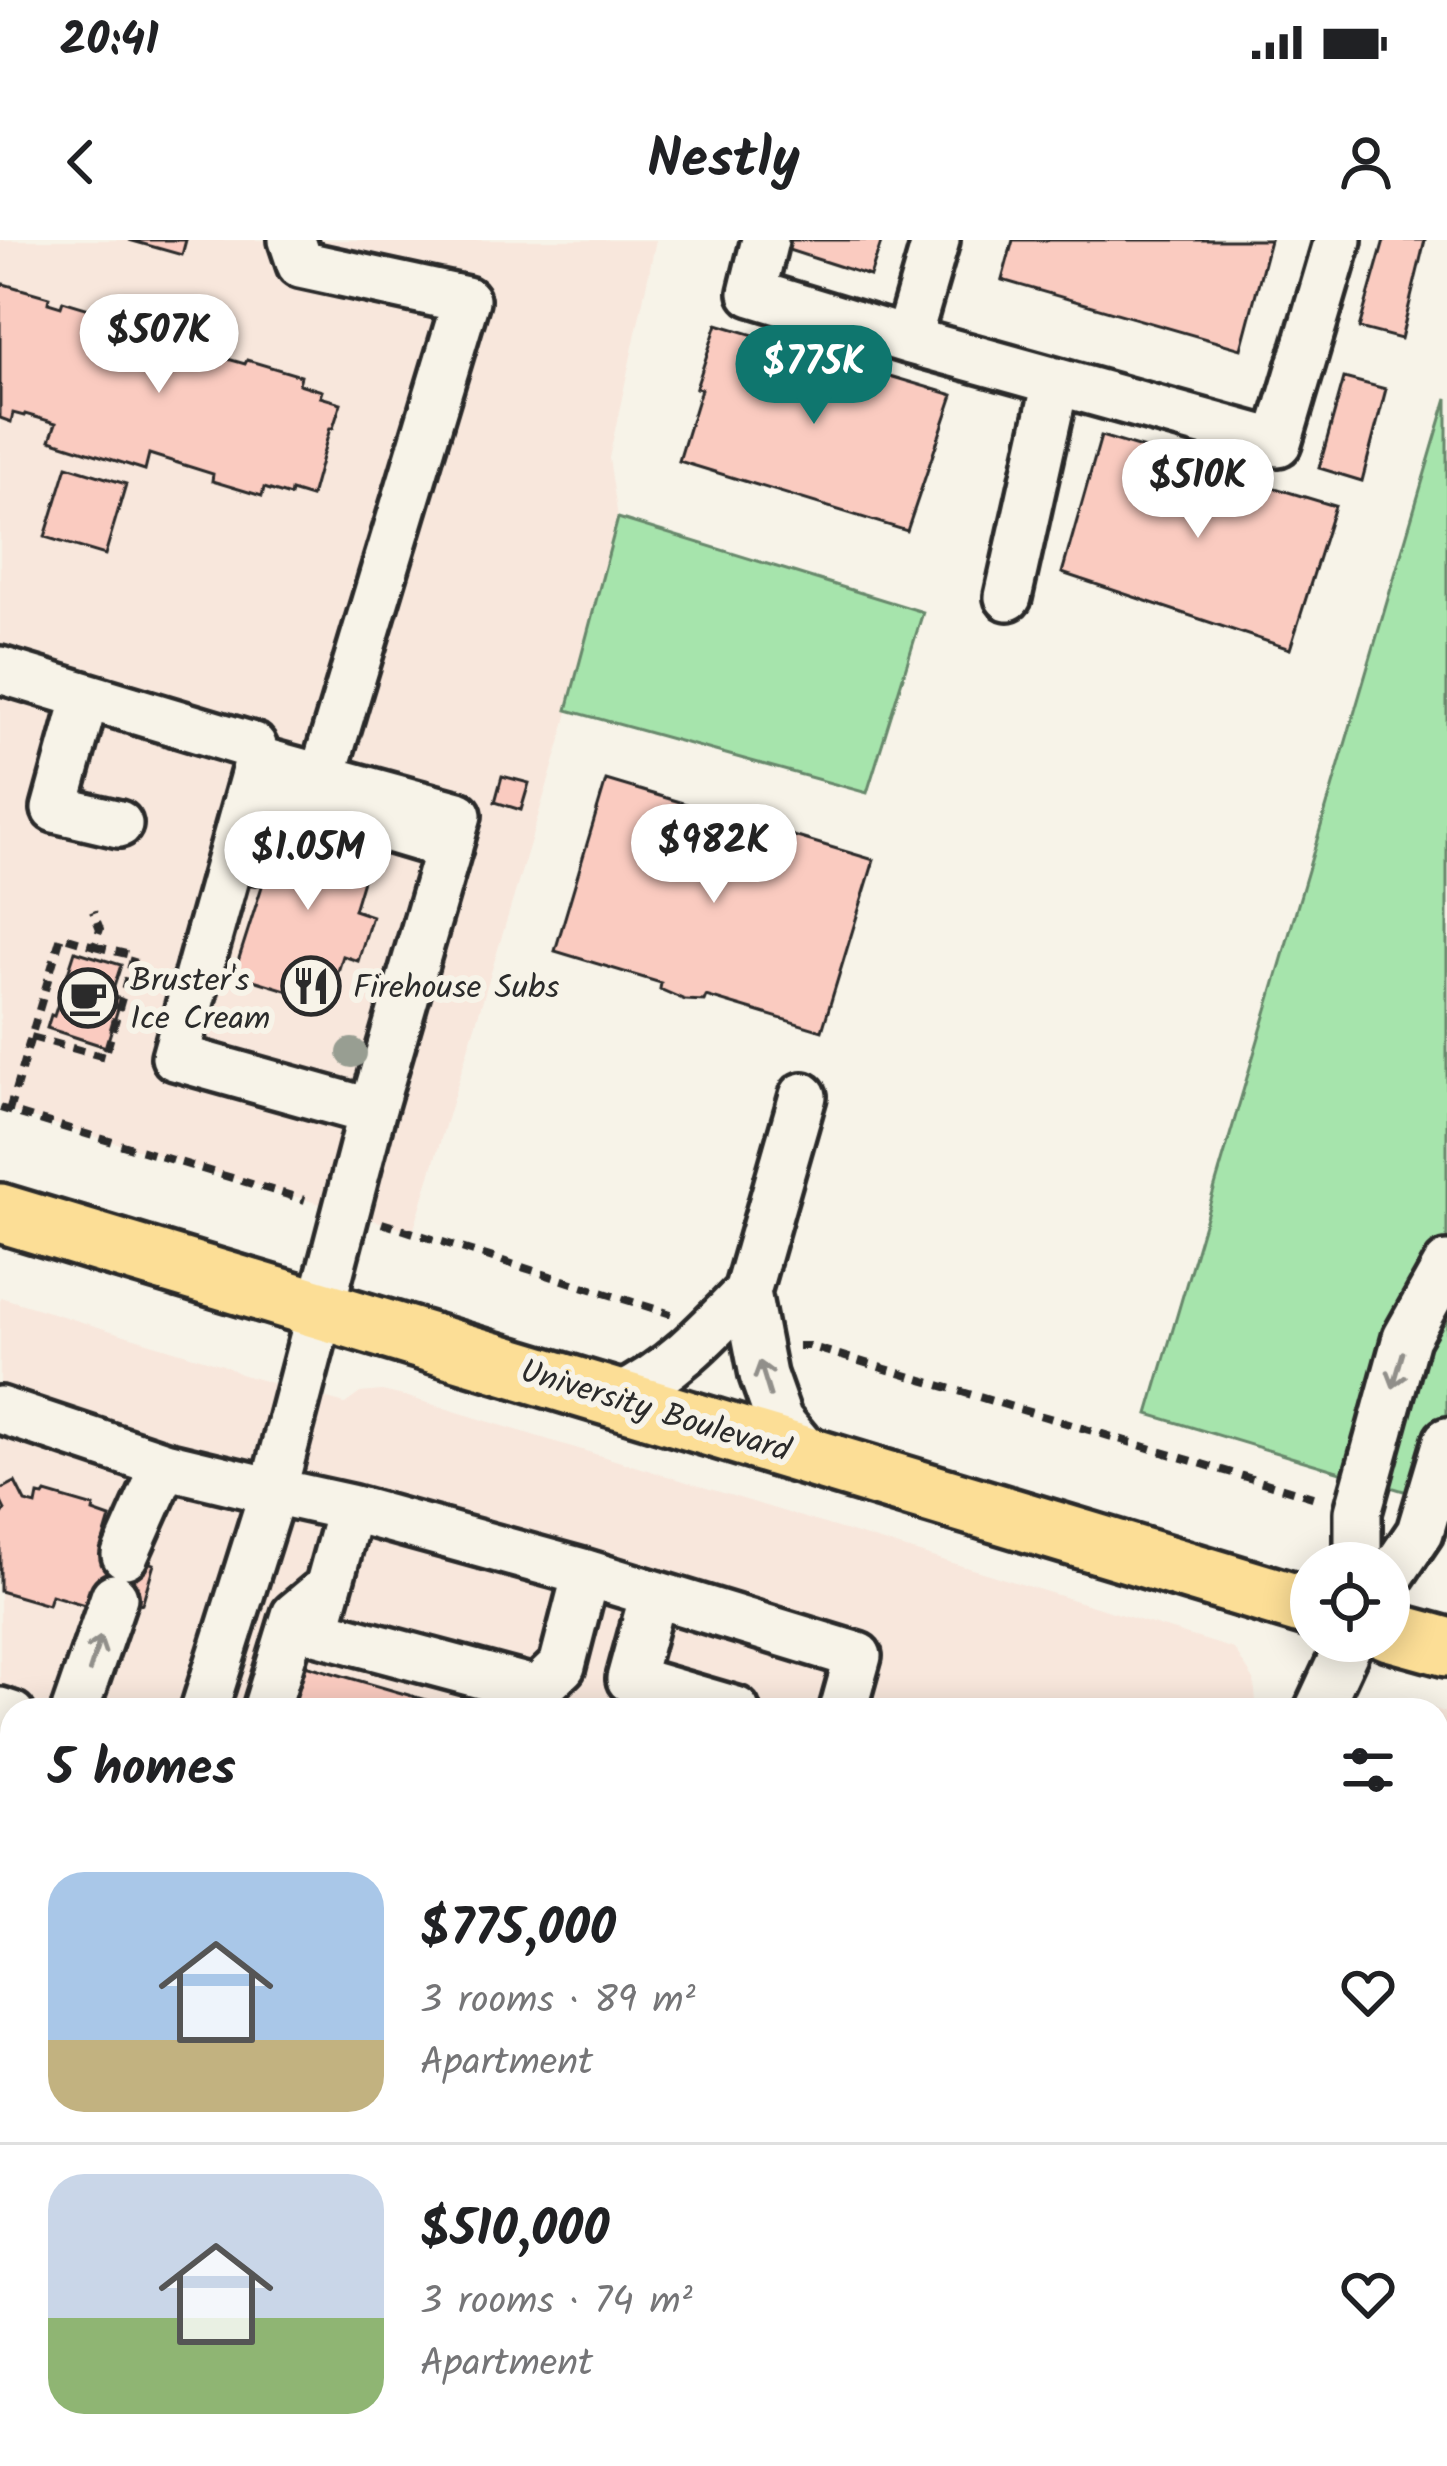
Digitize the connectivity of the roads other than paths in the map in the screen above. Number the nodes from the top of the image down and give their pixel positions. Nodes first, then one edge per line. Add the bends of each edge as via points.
1 (292, 240) edge
2 (765, 240) edge
3 (936, 240) edge
4 (1338, 240) edge
5 (907, 340) junction
6 (1056, 382) junction
7 (1008, 597) dead end
8 (1, 675) edge
9 (86, 696) junction
10 (258, 760) junction
11 (322, 778) junction
12 (119, 824) dead end
13 (449, 848) junction
14 (196, 1063) junction
15 (803, 1096) dead end
16 (372, 1112) junction
17 (0, 1213) edge
18 (1447, 1265) edge
19 (747, 1292) junction
20 (320, 1310) junction
21 (617, 1398) junction
22 (0, 1410) edge
23 (1447, 1441) edge
24 (808, 1455) junction
25 (165, 1465) junction
26 (273, 1491) junction
27 (350, 1508) junction
28 (1358, 1542) edge
29 (1410, 1547) edge
30 (586, 1573) junction
31 (328, 1589) junction
32 (652, 1594) junction
33 (1290, 1602) edge
34 (1410, 1637) edge
35 (1447, 1648) edge
36 (1340, 1662) edge
37 (79, 1698) edge
38 (208, 1698) edge
39 (270, 1698) edge
40 (696, 1698) edge
41 (846, 1698) edge
42 (1324, 1698) edge

1 - 11 street via 300,264 466,300
2 - 5 street via 752,293
3 - 5 street
4 - 6 street via 1278,443
5 - 6 street
6 - 7 street
8 - 9 street
9 - 10 street via 253,746
9 - 12 street via 55,809
10 - 11 street
10 - 14 street via 175,1057
11 - 13 street via 458,815
13 - 14 street via 308,806 274,811
13 - 16 street
14 - 16 street
15 - 19 street
16 - 20 street
17 - 20 main road, University Boulevard
18 -> 28 street via 1406,1338 1358,1512
19 - 21 street via 684,1356
24 -> 19 street via 779,1420
20 - 21 main road, University Boulevard
20 - 26 street
21 - 24 main road, University Boulevard
22 - 25 street
23 - 29 street
24 - 33 main road, University Boulevard
25 - 26 street
37 -> 25 street
26 - 27 street
26 - 38 street
27 - 30 street
27 - 31 street
30 - 31 street via 562,1666 537,1690 316,1631
30 - 32 street
31 - 39 street via 295,1615
32 - 40 street via 630,1678
32 - 41 street via 858,1656
34 - 35 main road
36 - 42 street

